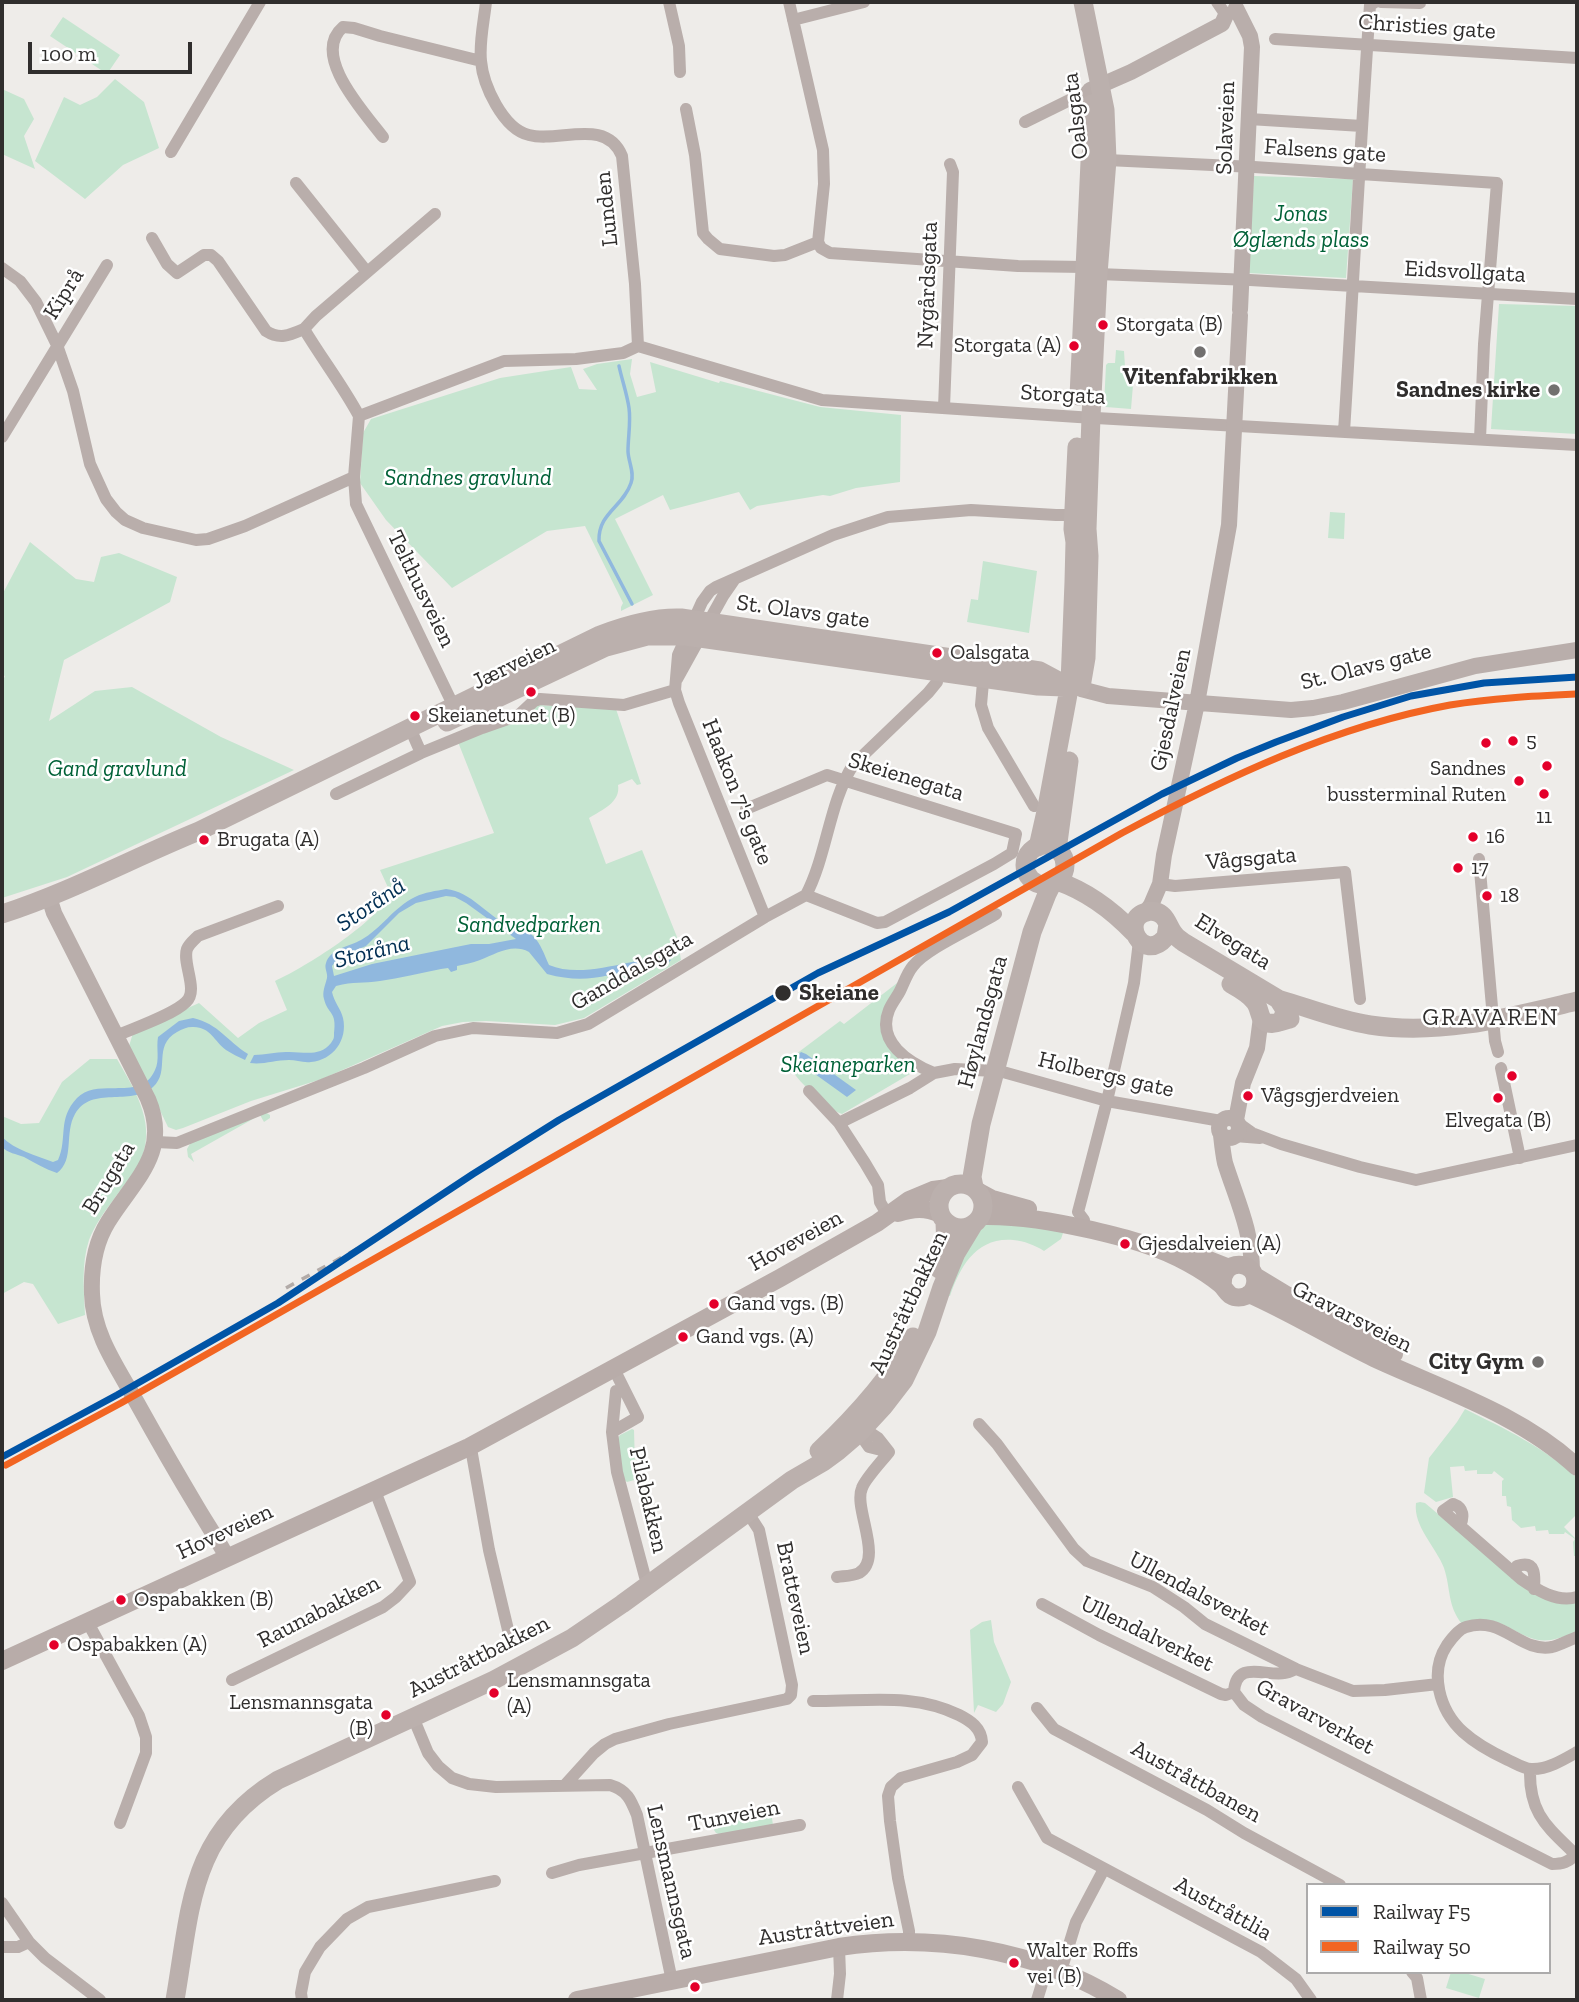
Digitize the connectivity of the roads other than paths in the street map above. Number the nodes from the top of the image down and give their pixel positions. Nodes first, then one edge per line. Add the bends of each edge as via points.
1 (260, 2) edge
2 (486, 2) edge
3 (669, 2) edge
4 (789, 2) edge
5 (864, 2) edge
6 (1073, 2) edge
7 (1083, 2) edge
8 (1375, 2) edge
9 (1381, 2) edge
10 (1420, 3) edge
11 (1231, 6) edge
12 (793, 20) junction
13 (1275, 39) dead end
14 (1368, 44) junction
15 (1577, 58) edge
16 (481, 61) junction
17 (680, 72) dead end
18 (1095, 88) junction
19 (686, 109) dead end
20 (1250, 119) junction
21 (1025, 122) dead end
22 (1362, 126) junction
23 (383, 136) dead end
24 (171, 152) dead end
25 (1107, 160) junction
26 (950, 164) dead end
27 (1247, 167) junction
28 (1358, 174) junction
29 (296, 183) dead end
30 (435, 214) dead end
31 (152, 238) dead end
32 (818, 242) junction
33 (950, 261) junction
34 (107, 265) dead end
35 (2, 268) edge
36 (1091, 270) junction
37 (367, 272) junction
38 (1241, 280) junction
39 (1353, 287) junction
40 (1488, 293) junction
41 (1577, 299) edge
42 (304, 329) junction
43 (57, 345) junction
44 (638, 346) junction
45 (944, 408) junction
46 (359, 416) junction
47 (1084, 417) junction
48 (1233, 425) junction
49 (1343, 432) junction
50 (2, 437) edge
51 (1480, 439) junction
52 (1577, 445) edge
53 (354, 477) junction
54 (1080, 510) junction
55 (1225, 545) joint
56 (697, 629) junction
57 (661, 635) junction
58 (1577, 650) edge
59 (678, 655) junction
60 (984, 670) junction
61 (937, 681) dead end
62 (675, 687) junction
63 (1074, 688) junction
64 (1197, 703) junction
65 (456, 711) junction
66 (415, 739) junction
67 (844, 779) junction
68 (337, 794) dead end
69 (1034, 806) dead end
70 (746, 809) dead end
71 (1479, 859) dead end
72 (1054, 866) junction
73 (1029, 877) junction
74 (1160, 884) junction
75 (806, 895) junction
76 (50, 901) junction
77 (278, 906) dead end
78 (1145, 912) junction
79 (2, 914) edge
80 (996, 914) dead end
81 (765, 917) junction
82 (2, 921) edge
83 (1168, 923) junction
84 (1032, 932) junction
85 (1146, 941) junction
86 (1277, 999) junction
87 (1360, 999) dead end
88 (1577, 1001) edge
89 (1326, 1016) junction
90 (1267, 1017) junction
91 (1493, 1019) junction
92 (116, 1036) junction
93 (1498, 1052) dead end
94 (1501, 1068) dead end
95 (999, 1071) junction
96 (934, 1073) junction
97 (809, 1091) dead end
98 (1107, 1101) junction
99 (839, 1123) junction
100 (981, 1124) junction
101 (1228, 1128) junction
102 (156, 1142) junction
103 (1577, 1145) edge
104 (1520, 1158) junction
105 (951, 1186) junction
106 (976, 1190) junction
107 (1082, 1212) junction
108 (888, 1216) junction
109 (943, 1218) junction
110 (977, 1221) junction
111 (1247, 1227) junction
112 (1230, 1267) junction
113 (1253, 1274) junction
114 (1223, 1286) junction
115 (1249, 1294) junction
116 (614, 1369) junction
117 (616, 1391) dead end
118 (979, 1424) dead end
119 (857, 1427) junction
120 (612, 1432) junction
121 (469, 1447) junction
122 (1577, 1457) edge
123 (1577, 1467) edge
124 (375, 1491) junction
125 (1443, 1511) dead end
126 (748, 1513) junction
127 (222, 1560) junction
128 (645, 1577) dead end
129 (837, 1577) dead end
130 (1577, 1597) edge
131 (1042, 1604) dead end
132 (88, 1621) junction
133 (509, 1634) dead end
134 (1577, 1637) edge
135 (2, 1661) edge
136 (1296, 1669) junction
137 (232, 1679) dead end
138 (1438, 1684) junction
139 (1234, 1692) junction
140 (813, 1701) dead end
141 (1038, 1708) dead end
142 (413, 1717) junction
143 (1577, 1752) edge
144 (1530, 1770) junction
145 (565, 1785) junction
146 (1017, 1787) dead end
147 (120, 1824) dead end
148 (800, 1825) dead end
149 (646, 1853) junction
150 (1577, 1855) edge
151 (1104, 1869) junction
152 (552, 1873) dead end
153 (495, 1881) dead end
154 (1336, 1883) edge
155 (2, 1903) edge
156 (29, 1941) junction
157 (909, 1942) junction
158 (2, 1947) edge
159 (839, 1947) junction
160 (1055, 1969) junction
161 (1414, 1974) edge
162 (672, 1981) junction
163 (100, 2000) edge
164 (176, 2000) edge
165 (302, 2000) edge
166 (577, 2000) edge
167 (837, 2000) edge
168 (1037, 2000) edge
169 (1118, 2000) edge
170 (1311, 2000) edge
171 (1420, 2000) edge

1 - 24 street
2 - 16 street, Lunden
3 - 17 street
4 - 12 street
5 - 12 street
6 - 18 main road, Oalsgata
7 - 18 main road, Oalsgata
8 - 14 street via 1370,5
9 - 10 street
11 - 18 street via 1222,24
11 - 20 street, Solaveien via 1236,26 1248,32 1252,47
12 - 32 street via 823,150
13 - 14 street, Christies gate
14 - 15 street, Christies gate
14 - 22 street
16 - 23 street via 343,27 334,43 334,65
16 - 44 street, Lunden via 486,85 503,117 519,131 537,136 592,134 618,146
18 - 21 street
18 - 25 main road, Oalsgata via 1107,131
18 - 36 main road, Oalsgata
19 - 32 street via 703,233 708,239 720,249 774,256
20 - 22 street
20 - 27 street, Solaveien
22 - 28 street
25 - 27 street, Falsens gate
25 - 36 main road, Oalsgata
26 - 33 street, Nygårdsgata
27 - 28 street, Falsens gate
27 - 38 street, Solaveien
28 - 39 street
28 - 40 street, Falsens gate via 1497,183
29 - 37 street
30 - 37 street
31 - 42 street via 177,272 211,255 266,331 287,336
32 - 33 street, Eidsvollgata via 830,253
33 - 36 street, Eidsvollgata
33 - 45 street, Nygårdsgata
34 - 43 street, Kiprå
35 - 43 street via 30,292
36 - 38 street, Eidsvollgata
36 - 47 main road, Oalsgata
37 - 42 street
38 - 39 street, Eidsvollgata
38 - 48 street, Solaveien
39 - 40 street, Eidsvollgata
39 - 49 street
40 - 41 street, Eidsvollgata
40 - 51 street
42 - 46 street
43 - 50 street, Kiprå
43 - 53 street via 90,464 106,499 125,520 143,528 208,539
44 - 45 street, Storgata via 822,400
44 - 46 street via 622,353 576,359 504,361
45 - 47 street, Storgata
46 - 53 street, Telthusveien
47 - 48 street, Storgata
47 - 54 main road, Oalsgata
48 - 49 street, Storgata
48 - 55 street, Solaveien
49 - 51 street, Storgata
51 - 52 street, Storgata
53 - 65 street, Telthusveien via 356,504
54 - 56 street via 971,510 888,517 833,535 735,580
54 - 63 main road, Oalsgata via 1089,556 1086,658
55 - 64 street, Gjesdalveien
56 - 57 main road, Jærveien
56 - 59 street, Haakon 7's gate
56 - 60 main road, St. Olavs gate
56 - 62 street
56 - 65 main road, Jærveien via 673,618 618,628
57 - 59 street
57 - 65 main road, Jærveien via 606,647
58 - 64 street, St. Olavs gate via 1475,666 1329,706 1291,710
59 - 62 street, Haakon 7's gate
60 - 63 main road, St. Olavs gate via 1040,671
60 - 69 street via 981,705 988,727
61 - 67 street
62 - 66 street, Jærveien via 624,705 540,699 519,715 482,727
62 - 81 street, Haakon 7's gate
63 - 64 street, St. Olavs gate via 1108,696
63 - 72 main road, Oalsgata
64 - 74 street, Gjesdalveien
65 - 66 main road, Jærveien
66 - 68 street, Jærveien
66 - 76 main road, Jærveien via 291,787 199,831 127,873
67 - 70 street, Skeienegata via 827,775
67 - 75 street
67 - 75 street, Skeienegata via 1016,834 1012,853 885,922 877,923
71 - 91 street
72 - 73 main road via 1039,884
72 - 73 main road via 1031,851 1026,861
72 - 78 main road via 1121,904
72 - 84 main road, Høylandsgata
72 - 85 main road, Elvegata
73 - 84 main road, Høylandsgata via 1034,891
74 - 78 street, Gjesdalveien
74 - 83 street, Gjesdalveien
74 - 87 street, Vågsgata via 1345,872
75 - 81 street, Ganddalsgata
76 - 79 main road, Jærveien
76 - 82 main road, Jærveien
76 - 92 street, Brugata
77 - 92 street via 198,936 188,946 191,995 187,1002
78 - 83 main road via 1155,911
78 - 85 main road via 1136,920
80 - 96 street via 913,965 889,1010 888,1030 896,1050
81 - 102 street, Ganddalsgata via 588,1024 557,1033 473,1028 435,1036 177,1143
83 - 85 main road via 1166,937
83 - 86 main road, Elvegata via 1184,942
84 - 95 main road, Høylandsgata
85 - 90 main road, Elvegata via 1177,952 1241,989
85 - 98 street
86 - 89 main road, Elvegata
86 - 90 main road via 1264,1002
88 - 91 main road, Elvegata
89 - 90 main road, Elvegata
89 - 91 main road, Elvegata via 1394,1028 1441,1028
90 - 101 street
91 - 93 street
92 - 102 street, Brugata via 148,1099
94 - 104 street
95 - 96 street, Holbergs gate
95 - 98 street, Holbergs gate
95 - 100 main road, Høylandsgata
96 - 99 street, Holbergs gate
97 - 99 street
98 - 101 street, Holbergs gate via 1211,1118
98 - 107 street
99 - 108 street via 878,1185
100 - 105 main road, Høylandsgata
100 - 106 main road, Høylandsgata via 972,1177
101 - 104 street via 1416,1181
101 - 111 street via 1225,1161
102 - 127 street, Brugata via 145,1170 99,1241 94,1259 94,1311 99,1335 204,1519
103 - 104 street
105 - 106 main road via 964,1184
105 - 108 main road, Hoveveien via 909,1200
105 - 109 main road via 938,1205
106 - 107 main road via 1014,1206
106 - 110 main road via 983,1200
107 - 112 main road
108 - 109 main road, Hoveveien via 912,1208 931,1209
108 - 116 main road, Hoveveien
109 - 110 main road via 964,1228
109 - 119 main road, Austråttbakken via 946,1250 915,1332
110 - 114 main road via 1024,1217 1122,1237 1173,1255
110 - 119 main road, Austråttbakken via 956,1254 928,1332 904,1380 884,1406
111 - 112 street
111 - 113 street
112 - 113 main road via 1243,1265
112 - 114 main road
113 - 115 main road via 1254,1287
113 - 122 main road, Gravarsveien via 1336,1325 1514,1415
114 - 115 main road via 1233,1296
115 - 123 main road, Gravarsveien via 1362,1352 1496,1412 1545,1441
116 - 120 street, Pilabakken via 638,1417
116 - 121 main road, Hoveveien
117 - 120 street, Pilabakken
118 - 136 street, Ullendalsverket via 1087,1561 1153,1587 1205,1624
119 - 126 main road, Austråttbakken via 823,1462
119 - 129 street via 869,1447 889,1452 862,1487 869,1541 864,1569
120 - 128 street, Pilabakken via 617,1472
121 - 124 main road, Hoveveien
121 - 133 street
124 - 127 main road, Hoveveien
124 - 137 street, Raunabakken via 410,1581 383,1606
125 - 130 street via 1534,1589 1551,1596
126 - 142 main road, Austråttbakken via 572,1638
126 - 145 street, Bratteveien via 759,1530 791,1695 615,1739 594,1753
127 - 132 main road, Hoveveien
131 - 139 street, Ullendalverket via 1168,1670 1226,1695
132 - 135 main road, Hoveveien
132 - 147 street via 146,1737 146,1754
134 - 138 street via 1542,1647 1501,1628 1484,1624 1465,1627 1441,1655
136 - 138 street, Gravarverket via 1353,1691
136 - 139 street, Gravarverket via 1247,1672
138 - 144 street via 1447,1710 1464,1733
139 - 150 street, Gravarverket via 1266,1719 1552,1864
140 - 157 street via 915,1700 968,1720 982,1734 972,1755 901,1778 891,1787 890,1821
141 - 154 street, Austråttbanen via 1055,1729
142 - 145 street, Lensmannsgata via 428,1753 452,1778 496,1787
142 - 164 main road, Austråttbakken via 278,1780 228,1821 197,1881
143 - 144 street
144 - 150 street via 1538,1813
145 - 149 street, Lensmannsgata via 610,1785 626,1793 638,1815
146 - 151 street, Austråttlia via 1047,1838
148 - 149 street, Tunveien
149 - 152 street, Tunveien
149 - 162 street, Lensmannsgata
151 - 160 street
151 - 170 street, Austråttlia via 1261,1952 1296,1979
153 - 165 street via 368,1907 347,1919 330,1934 305,1972
155 - 156 street
156 - 158 street
156 - 163 street
157 - 159 main road, Austråttveien
157 - 160 main road, Austråttveien via 968,1946
159 - 162 main road, Austråttveien
159 - 167 street
160 - 168 street via 1045,1974
160 - 169 main road, Austråttveien
161 - 171 street
162 - 166 main road, Austråttveien

